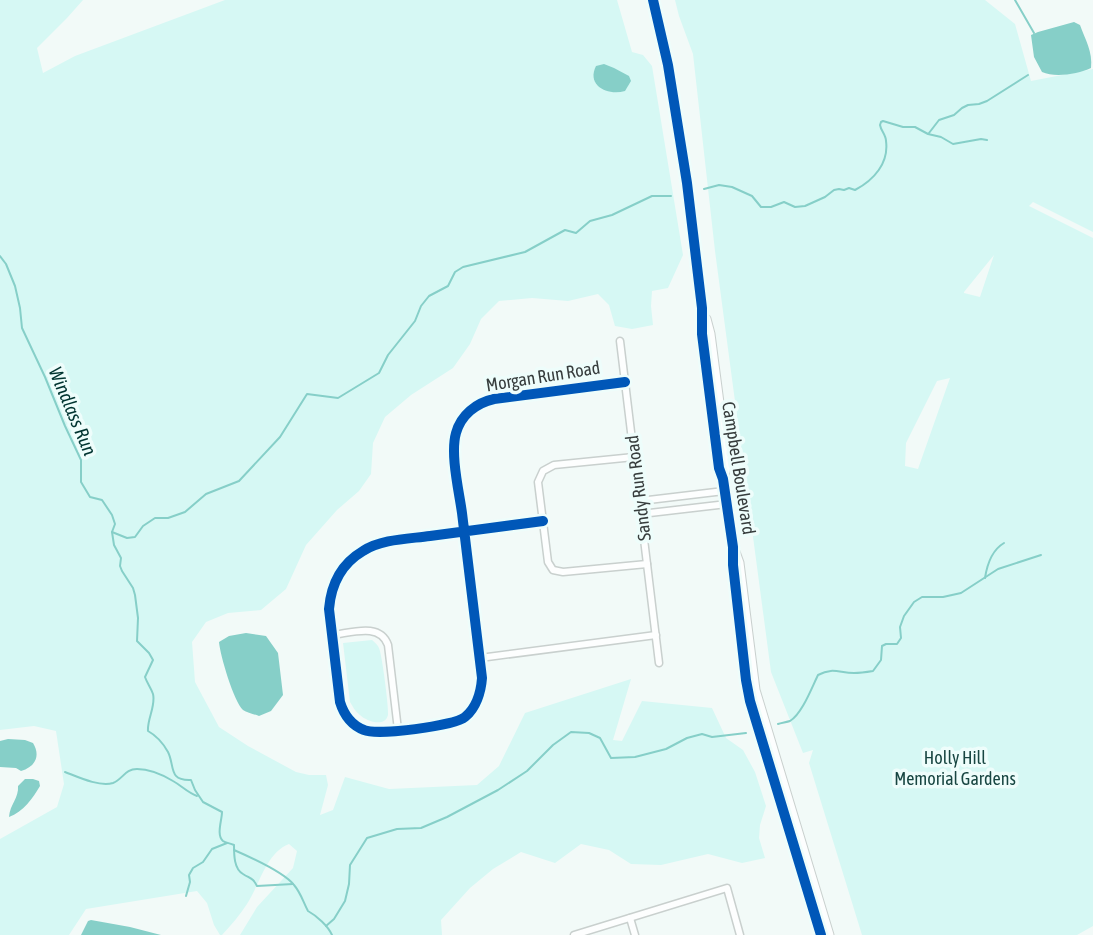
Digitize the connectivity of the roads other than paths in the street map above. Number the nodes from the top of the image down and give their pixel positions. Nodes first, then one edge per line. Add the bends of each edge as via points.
1 (653, 0) edge
2 (620, 341) dead end
3 (625, 382) junction
4 (634, 457) junction
5 (724, 491) junction
6 (640, 501) junction
7 (727, 504) junction
8 (641, 514) junction
9 (543, 521) junction
10 (464, 531) junction
11 (733, 547) junction
12 (647, 564) junction
13 (332, 635) junction
14 (656, 635) junction
15 (480, 658) junction
16 (659, 663) dead end
17 (398, 730) junction
18 (630, 918) junction
19 (574, 935) edge
20 (635, 935) edge
21 (740, 935) edge
22 (821, 935) edge
23 (829, 935) edge

1 - 5 street, Campbell Boulevard via 678,119
2 - 3 street, Sandy Run Road
3 - 4 street, Sandy Run Road
3 - 10 street, Morgan Run Road via 494,399 470,411 454,444
4 - 6 street, Sandy Run Road
4 - 9 street via 546,468 538,482
5 - 6 street
5 - 7 street, Campbell Boulevard
6 - 8 street, Sandy Run Road
7 - 8 street
7 - 11 street, Campbell Boulevard
8 - 12 street, Sandy Run Road
9 - 10 street
9 - 12 street via 548,562 556,571
10 - 13 street via 383,542 356,555 332,590
10 - 15 street, Morgan Run Road
11 - 22 street, Campbell Boulevard via 750,701
11 - 23 street, Campbell Boulevard via 755,690
12 - 14 street, Sandy Run Road
13 - 17 street via 340,702 347,717 368,732
13 - 17 street via 372,631 385,638
14 - 15 street
14 - 16 street, Sandy Run Road
15 - 17 street, Morgan Run Road via 481,687 467,716 451,724
18 - 19 street
18 - 20 street
18 - 21 street via 727,888

